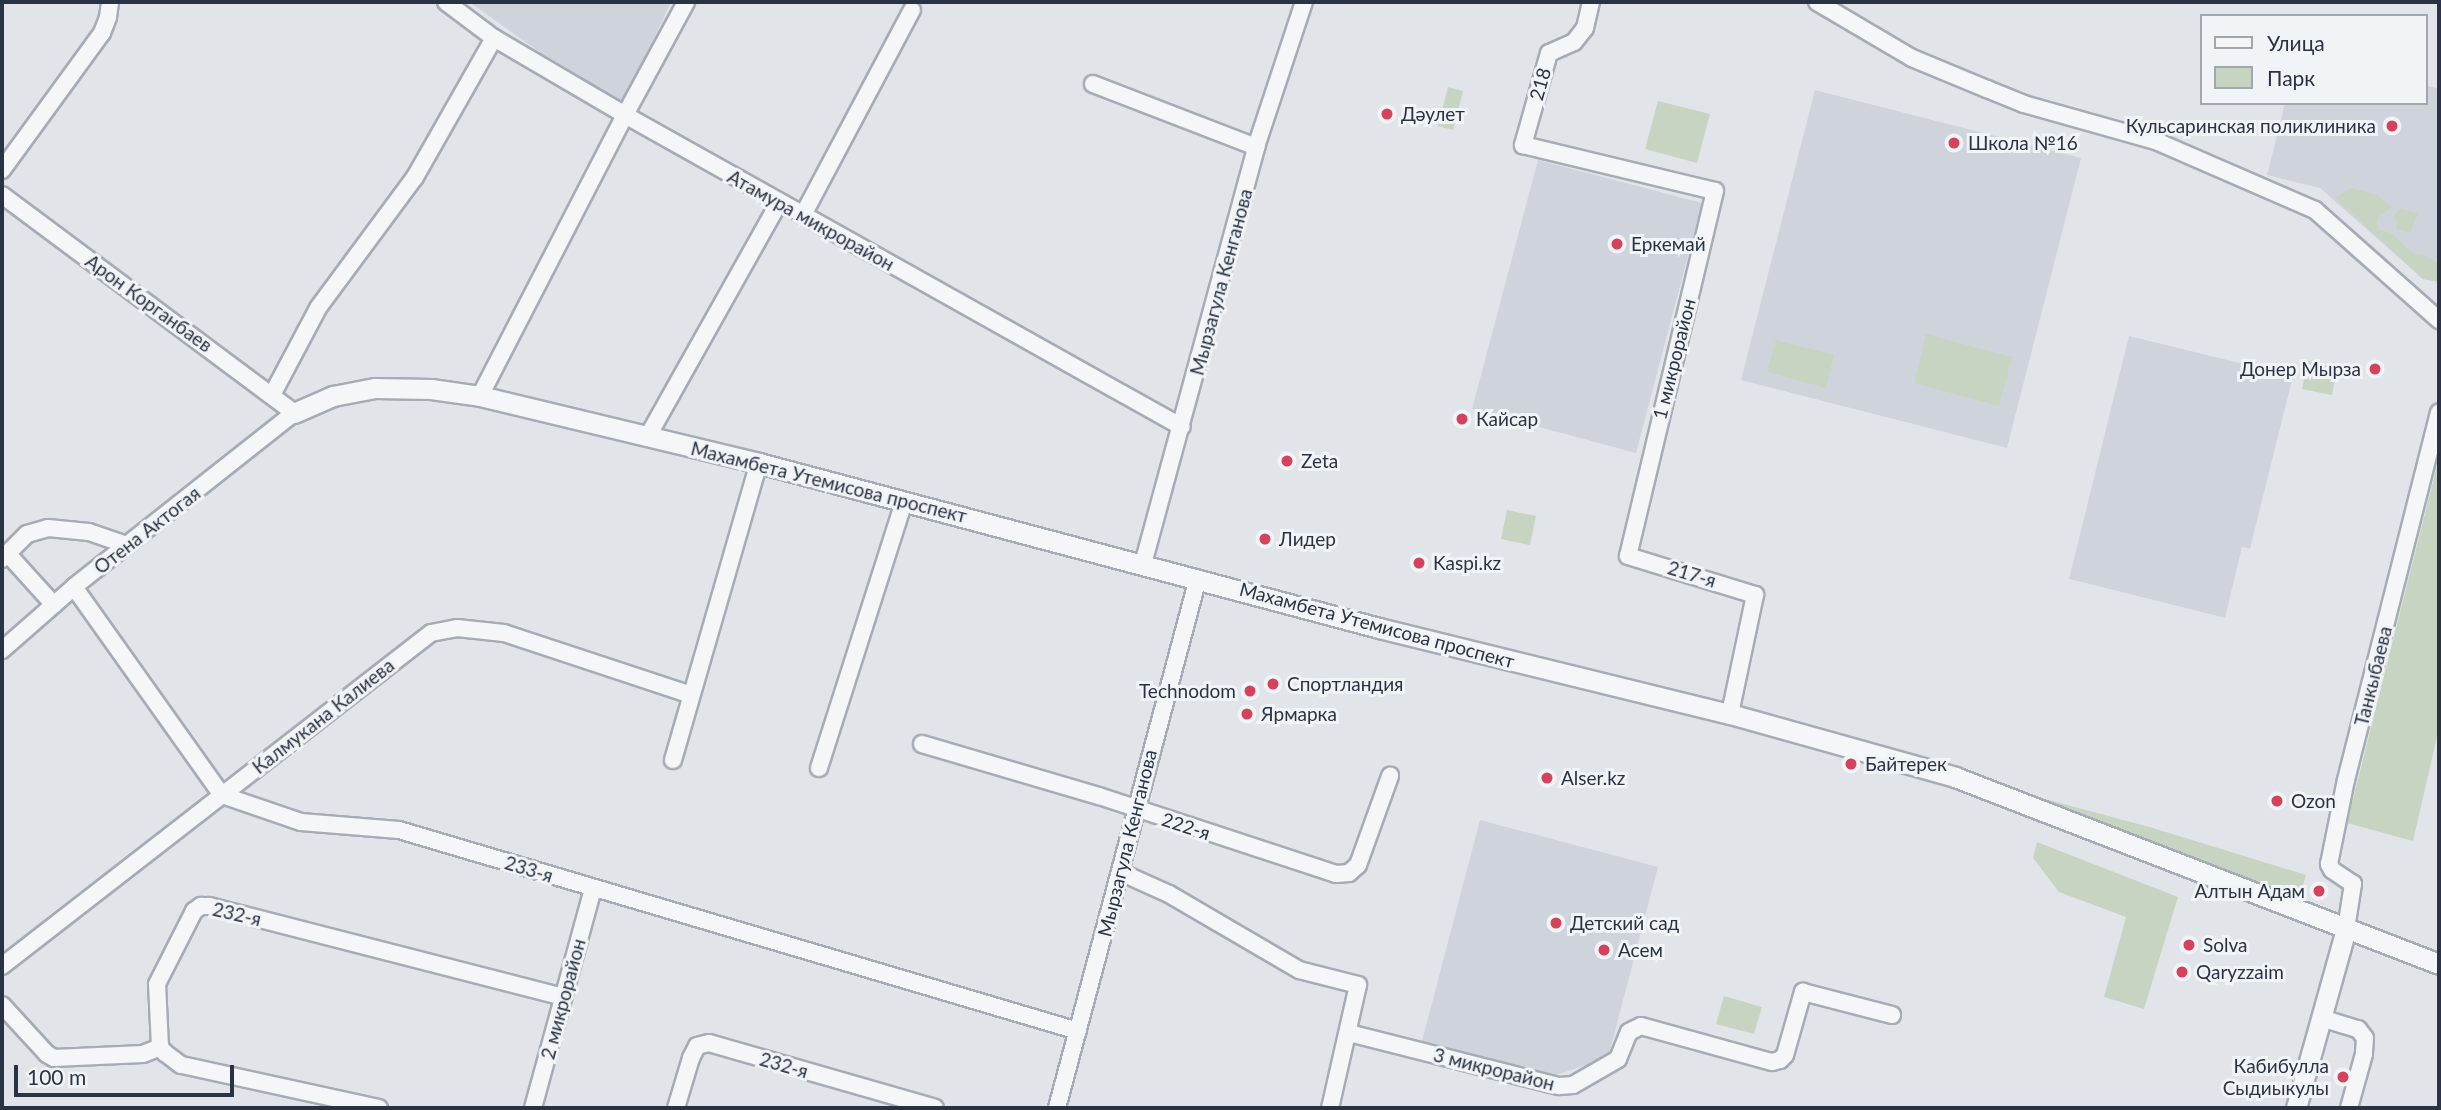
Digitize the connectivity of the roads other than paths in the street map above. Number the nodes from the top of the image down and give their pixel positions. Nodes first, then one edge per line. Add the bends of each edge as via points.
1 (110, 2) edge
2 (446, 2) edge
3 (687, 2) edge
4 (1304, 2) edge
5 (1591, 2) edge
6 (1817, 2) edge
7 (912, 10) dead end
8 (495, 38) junction
9 (1093, 85) dead end
10 (625, 115) junction
11 (1256, 147) junction
12 (2, 170) edge
13 (1714, 191) joint
14 (2, 195) edge
15 (779, 203) junction
16 (803, 215) junction
17 (2439, 320) edge
18 (272, 395) junction
19 (480, 396) junction
20 (295, 413) junction
21 (2439, 413) edge
22 (1182, 427) junction
23 (648, 436) junction
24 (759, 463) junction
25 (904, 501) junction
26 (127, 545) junction
27 (4, 556) edge
28 (1628, 556) joint
29 (1143, 564) junction
30 (1199, 578) junction
31 (74, 587) junction
32 (54, 605) junction
33 (2, 650) edge
34 (691, 695) junction
35 (1730, 715) junction
36 (922, 744) dead end
37 (673, 760) dead end
38 (819, 768) dead end
39 (1390, 776) dead end
40 (222, 795) junction
41 (1134, 809) junction
42 (1120, 872) junction
43 (593, 889) junction
44 (2346, 929) junction
45 (2439, 964) edge
46 (2, 966) edge
47 (563, 997) junction
48 (2, 1005) edge
49 (1892, 1015) dead end
50 (2321, 1018) junction
51 (1078, 1031) junction
52 (1349, 1033) junction
53 (160, 1047) junction
54 (379, 1108) edge
55 (533, 1108) edge
56 (676, 1108) edge
57 (935, 1108) edge
58 (1057, 1108) edge
59 (1330, 1108) edge
60 (2296, 1108) edge
61 (2349, 1108) edge

1 - 12 street via 102,33
2 - 8 street, Атамура микрорайон
3 - 10 street
4 - 11 street, Мырзагула Кенганова
5 - 13 street, 218 via 1585,28 1574,42 1549,52 1523,145
6 - 17 street via 1912,58 1974,84 2024,104 2156,141 2315,210
7 - 16 street
8 - 10 street, Атамура микрорайон
8 - 18 street via 415,177 318,308
9 - 11 street
10 - 15 street, Атамура микрорайон
10 - 19 street
11 - 22 street, Мырзагула Кенганова
13 - 28 street, 1 микрорайон
14 - 18 street, Арон Корганбаев
15 - 16 street, Атамура микрорайон
15 - 23 street
16 - 22 street, Атамура микрорайон
18 - 20 street, Арон Корганбаев
19 - 20 street, Махамбета Утемисова проспект via 375,388 333,396
19 - 23 street, Махамбета Утемисова проспект
20 - 26 street, Отена Актогая
21 - 44 street, Танкыбаева via 2346,779 2329,864 2353,884
22 - 29 street, Мырзагула Кенганова
23 - 24 street, Махамбета Утемисова проспект
24 - 25 street, Махамбета Утемисова проспект
24 - 34 street
25 - 29 street, Махамбета Утемисова проспект
25 - 38 street
26 - 27 street via 89,532 48,528 27,534
26 - 31 street, Отена Актогая
27 - 32 street
28 - 35 street, 217-я via 1755,595
29 - 30 street, Махамбета Утемисова проспект
30 - 35 street, Махамбета Утемисова проспект
30 - 41 street, Мырзагула Кенганова
31 - 32 street, Отена Актогая
31 - 40 street
32 - 33 street, Отена Актогая
34 - 37 street
34 - 40 street, Калмукана Калиева via 504,633 457,628 432,634
35 - 44 street, Махамбета Утемисова проспект via 1955,776
36 - 41 street, 222-я
39 - 41 street, 222-я via 1358,865 1349,873 1336,874
40 - 43 street, 233-я via 301,822 399,830
40 - 46 street, Калмукана Калиева
41 - 42 street, Мырзагула Кенганова
42 - 51 street, Мырзагула Кенганова
42 - 52 street via 1169,894 1299,970 1358,985
43 - 47 street, 2 микрорайон
43 - 51 street, 233-я
44 - 45 street, Махамбета Утемисова проспект
44 - 50 street
47 - 53 street, 232-я via 201,906 194,911 157,984
47 - 55 street, 2 микрорайон
48 - 53 street via 54,1058 143,1054
49 - 52 street, 3 микрорайон via 1804,992 1785,1055 1772,1062 1641,1026 1629,1032 1618,1059 1573,1085 1559,1086
50 - 60 street
50 - 61 street via 2358,1029 2365,1038
51 - 58 street, Мырзагула Кенганова
52 - 59 street
53 - 54 street via 181,1065
56 - 57 street, 232-я via 697,1046 709,1043

